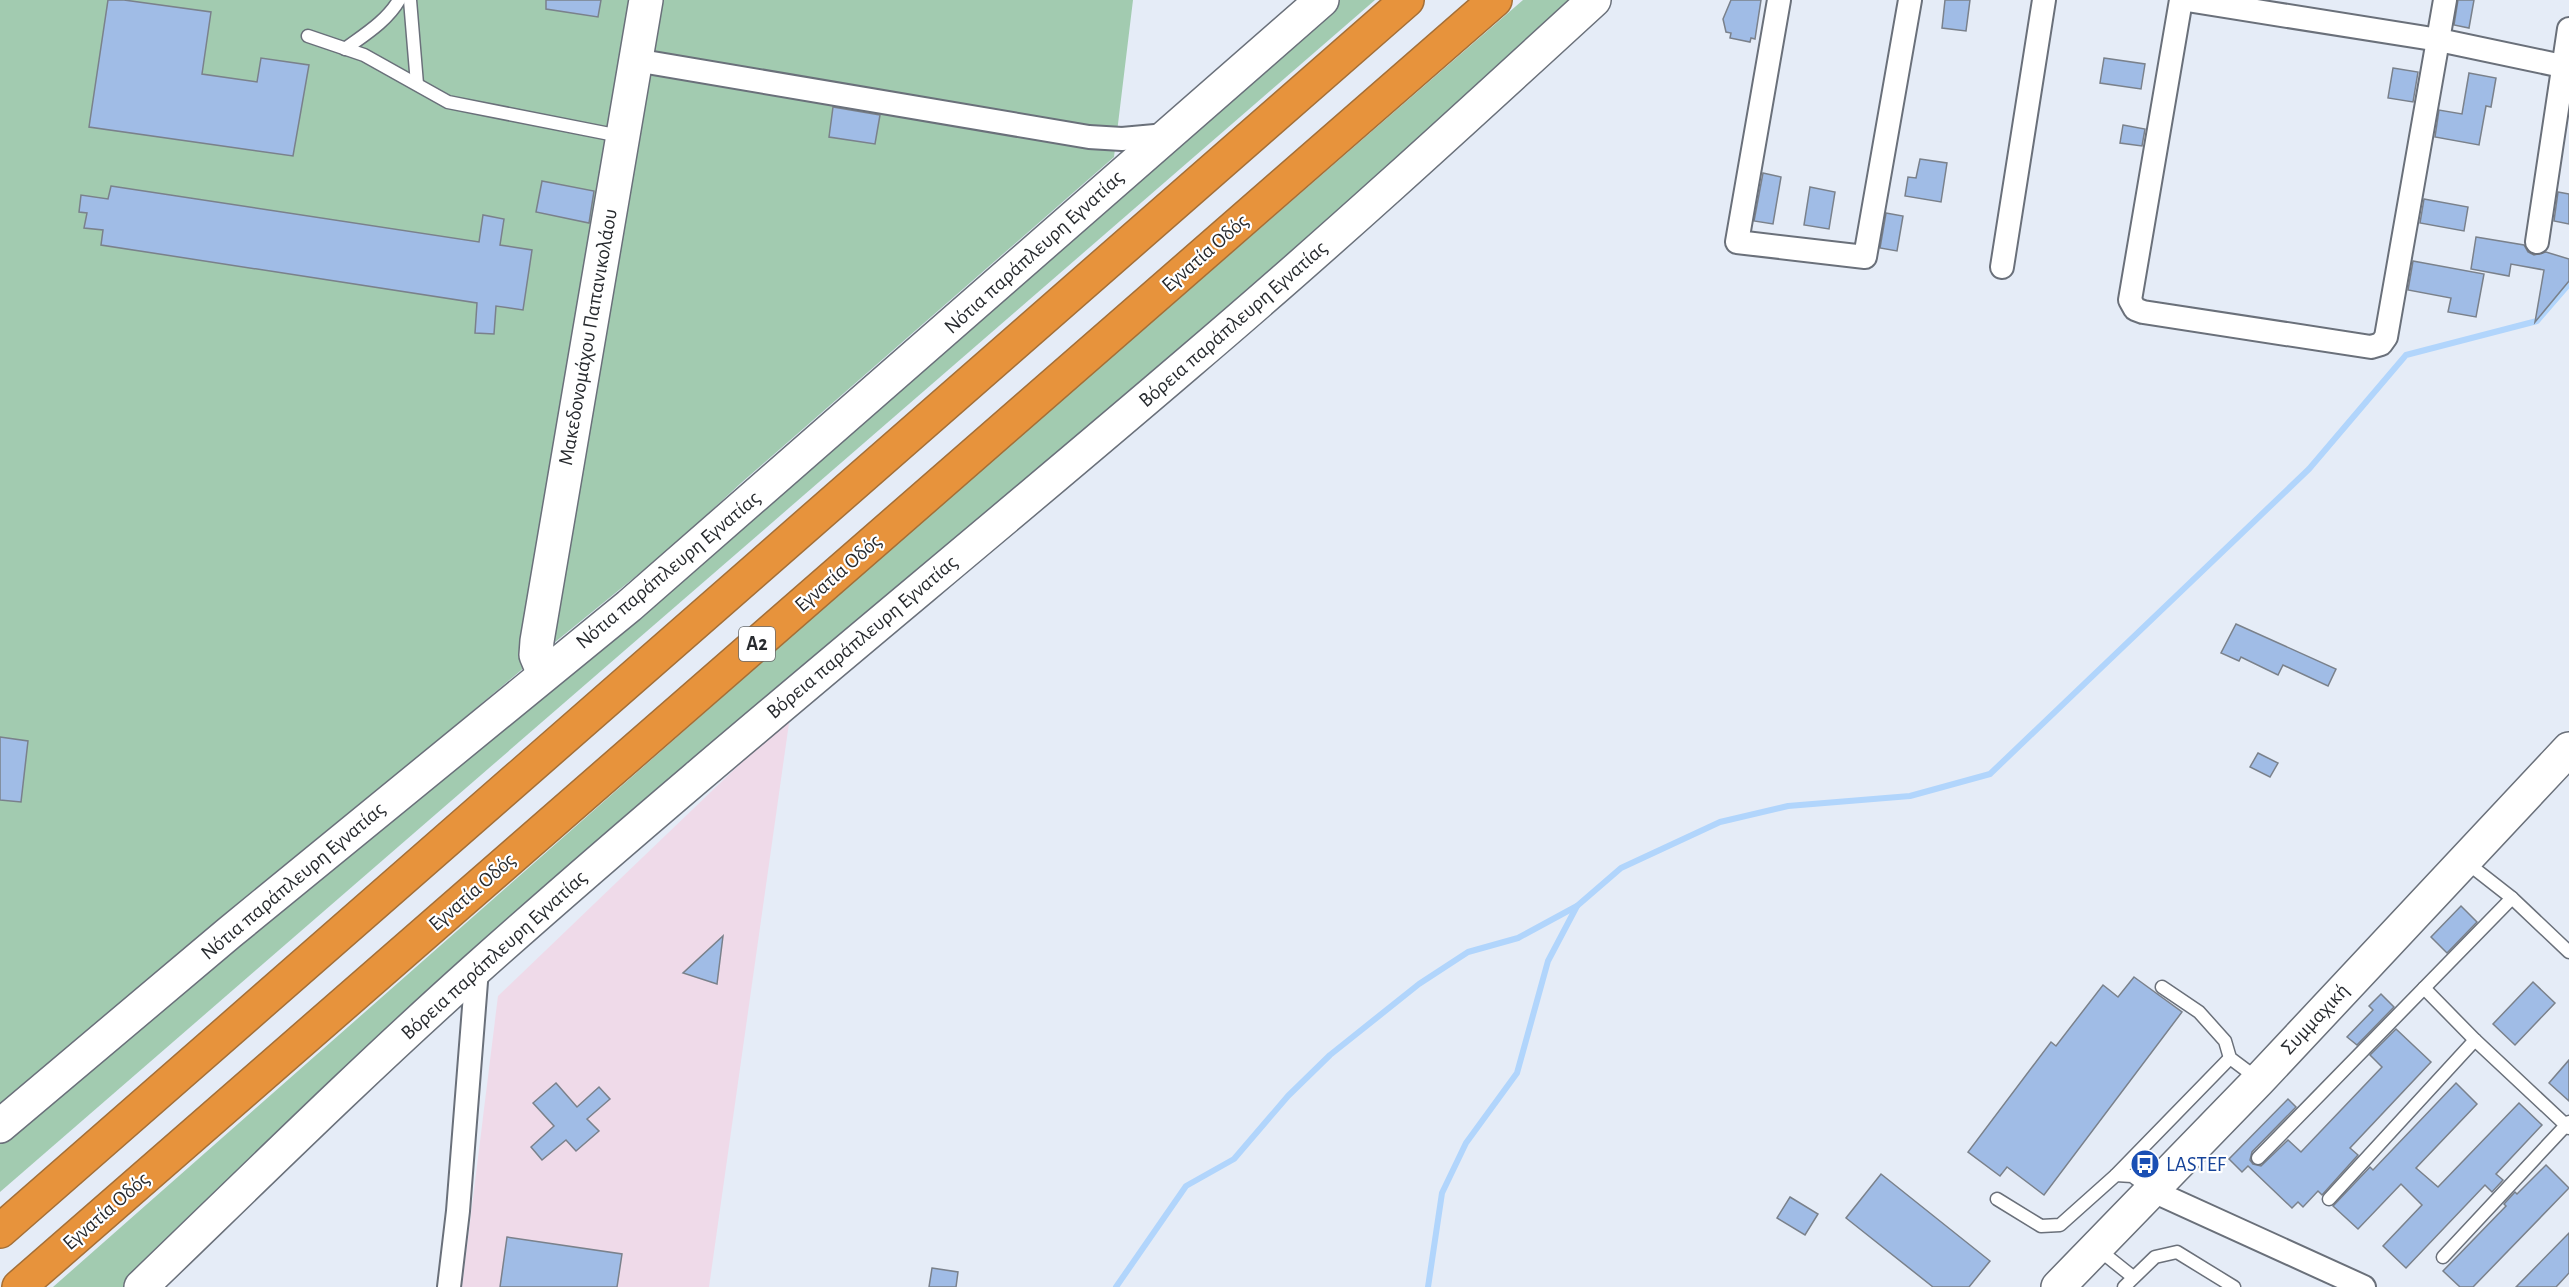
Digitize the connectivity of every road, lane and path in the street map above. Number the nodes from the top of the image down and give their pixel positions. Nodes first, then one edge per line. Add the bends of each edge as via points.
1 (399, 0) edge
2 (410, 0) edge
3 (646, 0) edge
4 (1322, 0) edge
5 (1407, 0) edge
6 (1495, 0) edge
7 (1594, 0) edge
8 (1779, 0) edge
9 (1910, 0) edge
10 (2044, 0) edge
11 (2181, 0) edge
12 (2187, 0) edge
13 (2445, 0) edge
14 (2308, 10) edge
15 (2569, 29) edge
16 (308, 36) dead end
17 (2439, 40) junction
18 (345, 49) junction
19 (635, 60) junction
20 (2562, 66) junction
21 (417, 84) junction
22 (1166, 135) junction
23 (622, 136) junction
24 (2536, 242) dead end
25 (2002, 267) dead end
26 (544, 674) junction
27 (2569, 749) edge
28 (2464, 861) junction
29 (2512, 898) junction
30 (2569, 952) edge
31 (477, 969) junction
32 (2162, 987) dead end
33 (2424, 988) junction
34 (2475, 1040) junction
35 (2230, 1058) junction
36 (2259, 1080) junction
37 (2568, 1125) edge
38 (0, 1126) edge
39 (2258, 1158) dead end
40 (2116, 1175) junction
41 (2153, 1191) junction
42 (1997, 1199) dead end
43 (2329, 1199) dead end
44 (0, 1231) edge
45 (2097, 1248) junction
46 (2443, 1257) dead end
47 (2133, 1277) junction
48 (19, 1287) edge
49 (141, 1287) edge
50 (449, 1287) edge
51 (2058, 1287) edge
52 (2124, 1287) edge
53 (2234, 1287) edge
54 (2364, 1287) edge

1 - 18 lane via 381,22
2 - 21 lane
3 - 19 street, Μακεδονομάχου Παπανικολάου
4 - 22 street, Νότια παράπλευρη Εγνατίας
5 - 44 highway
6 - 48 highway, Εγνατία Οδός / Α2
7 - 31 street, Βόρεια παράπλευρη Εγνατίας via 1266,296 736,742
8 - 9 street via 1737,242 1865,257
10 - 25 street
11 - 17 street via 2130,300 2135,309 2166,316 2371,347 2381,344 2386,337
12 - 14 street
13 - 17 street
14 - 17 street
15 - 20 street
16 - 18 lane
17 - 20 street
18 - 21 lane
19 - 22 street via 1089,137
19 - 23 street, Μακεδονομάχου Παπανικολάου
20 - 24 street
21 - 23 lane via 448,102
22 - 26 street, Νότια παράπλευρη Εγνατίας via 751,501
23 - 26 street, Μακεδονομάχου Παπανικολάου via 537,641 536,655
26 - 38 street, Νότια παράπλευρη Εγνατίας
27 - 28 street, Συμμαχική
28 - 29 lane
28 - 36 street, Συμμαχική
29 - 30 lane
29 - 33 lane
31 - 49 street, Βόρεια παράπλευρη Εγνατίας
31 - 50 street
32 - 35 lane via 2217,1029
33 - 34 lane
33 - 39 lane
34 - 37 lane
34 - 43 lane
35 - 36 lane
35 - 40 lane
36 - 41 street, Συμμαχική
37 - 46 lane
40 - 41 lane via 2132,1176
40 - 42 lane via 2060,1225 2041,1226
41 - 45 street, Συμμαχική
41 - 54 street
45 - 47 lane
45 - 51 street, Συμμαχική
47 - 52 lane
47 - 53 lane via 2155,1257 2177,1252

